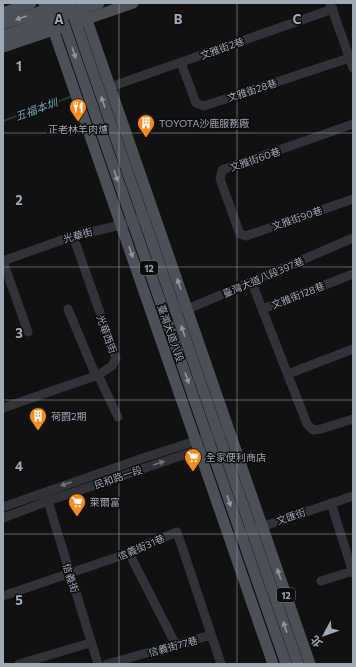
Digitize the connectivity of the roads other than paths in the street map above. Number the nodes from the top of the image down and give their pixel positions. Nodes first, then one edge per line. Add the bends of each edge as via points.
1 (31, 3) edge
2 (44, 3) edge
3 (55, 3) edge
4 (67, 3) edge
5 (74, 3) edge
6 (81, 3) edge
7 (99, 3) edge
8 (133, 3) edge
9 (332, 6) edge
10 (3, 13) edge
11 (87, 19) junction
12 (3, 24) edge
13 (70, 24) junction
14 (53, 30) junction
15 (3, 36) edge
16 (3, 47) edge
17 (349, 58) junction
18 (181, 63) junction
19 (353, 68) edge
20 (110, 87) junction
21 (353, 124) edge
22 (353, 199) edge
23 (155, 214) junction
24 (144, 218) junction
25 (132, 222) junction
26 (121, 225) junction
27 (240, 234) joint
28 (73, 236) junction
29 (353, 238) edge
30 (3, 261) edge
31 (353, 274) edge
32 (252, 282) junction
33 (173, 304) junction
34 (68, 309) dead end
35 (188, 309) junction
36 (263, 309) junction
37 (28, 332) dead end
38 (353, 349) edge
39 (288, 374) junction
40 (97, 375) junction
41 (3, 408) edge
42 (118, 417) dead end
43 (353, 419) edge
44 (231, 435) junction
45 (220, 439) junction
46 (209, 442) junction
47 (198, 446) junction
48 (44, 492) junction
49 (353, 496) edge
50 (48, 501) junction
51 (331, 502) junction
52 (3, 507) edge
53 (3, 518) edge
54 (263, 526) junction
55 (252, 530) junction
56 (240, 534) junction
57 (229, 538) junction
58 (129, 553) junction
59 (353, 572) edge
60 (70, 574) junction
61 (321, 581) dead end
62 (3, 596) edge
63 (211, 636) junction
64 (90, 643) junction
65 (176, 645) junction
66 (19, 664) edge
67 (98, 664) edge
68 (107, 664) edge
69 (220, 664) edge
70 (273, 664) edge
71 (286, 664) edge
72 (298, 664) edge
73 (310, 664) edge

1 - 10 main road
2 - 14 main road, 臺灣大道八段 / 12
3 - 13 main road, 臺灣大道八段 / 12
3 - 14 main road, 臺灣大道八段 / 12
4 -> 12 main road, bridge
4 - 13 main road, 臺灣大道八段 / 12
5 - 11 main road, 12
6 - 11 main road, 12
7 - 15 main road, bridge
8 - 11 main road
9 - 17 street
9 - 18 street, 文雅街2巷
11 - 13 main road
11 - 20 main road, 12
13 - 14 main road
24 -> 13 main road, 臺灣大道八段 / 12
13 -> 25 main road, 臺灣大道八段 / 12
14 - 16 main road
14 - 26 main road, 臺灣大道八段 / 12
17 - 18 street, 文雅街28巷 via 204,106 196,103
17 - 19 street
18 - 20 street, 文雅街2巷
20 - 23 main road, 12
21 - 27 street, 文雅街60巷 via 222,170 220,179
22 - 27 street, 文雅街90巷 via 246,236
23 - 24 street, 光華街
35 -> 23 main road, 12
24 - 25 street, 光華街
24 - 33 main road, 臺灣大道八段 / 12
25 - 26 street, 光華街
25 -> 46 main road, 臺灣大道八段 / 12
26 - 28 street, 光華街
26 -> 47 main road, 臺灣大道八段 / 12
28 - 30 street, 光華街
28 - 40 street, 光華西街 via 116,358 112,366
29 - 32 street, 臺灣大道八段397巷
30 - 37 street
31 - 36 street, 文雅街128巷
32 - 35 street, 臺灣大道八段397巷
32 - 36 street
33 - 35 street
45 -> 33 main road, 臺灣大道八段 / 12
34 - 40 street
35 - 44 main road, 12
36 - 39 street, 文雅街128巷
38 - 39 street
39 - 43 street, 文雅街128巷 via 307,424 313,430 321,430
40 - 41 street, 光華西街
40 - 42 street
44 - 45 main road
44 - 54 main road, 12
45 - 46 street, 民和路一段
45 - 55 main road, 臺灣大道八段 / 12
46 - 47 street, 民和路一段
46 -> 56 main road, 臺灣大道八段 / 12
47 -> 48 street, 民和路一段 via 140,459
50 -> 47 street, 民和路一段
47 - 57 main road, 臺灣大道八段 / 12
48 - 50 street, 信義街
48 - 52 street, 民和路一段
49 - 51 street, 文匯街
50 - 53 street, 民和路一段
50 - 60 street, 信義街
51 - 54 street, 文匯街
51 - 59 street
54 - 55 street, 文匯街
73 -> 54 main road, 12
55 - 56 street, 文匯街
72 -> 55 main road, 臺灣大道八段 / 12
56 - 57 street, 文匯街
56 - 71 main road, 臺灣大道八段 / 12
57 - 70 main road, 臺灣大道八段 / 12
58 - 60 street, 信義街31巷
58 - 63 street, 信義街31巷 via 177,532
58 - 65 street
59 - 61 street
60 - 62 street, 信義街31巷
60 - 64 street, 信義街
63 - 65 street, 信義街77巷
63 - 69 street, 信義街77巷
64 - 66 street
64 - 67 street, 信義街
65 - 68 street, 信義街77巷

